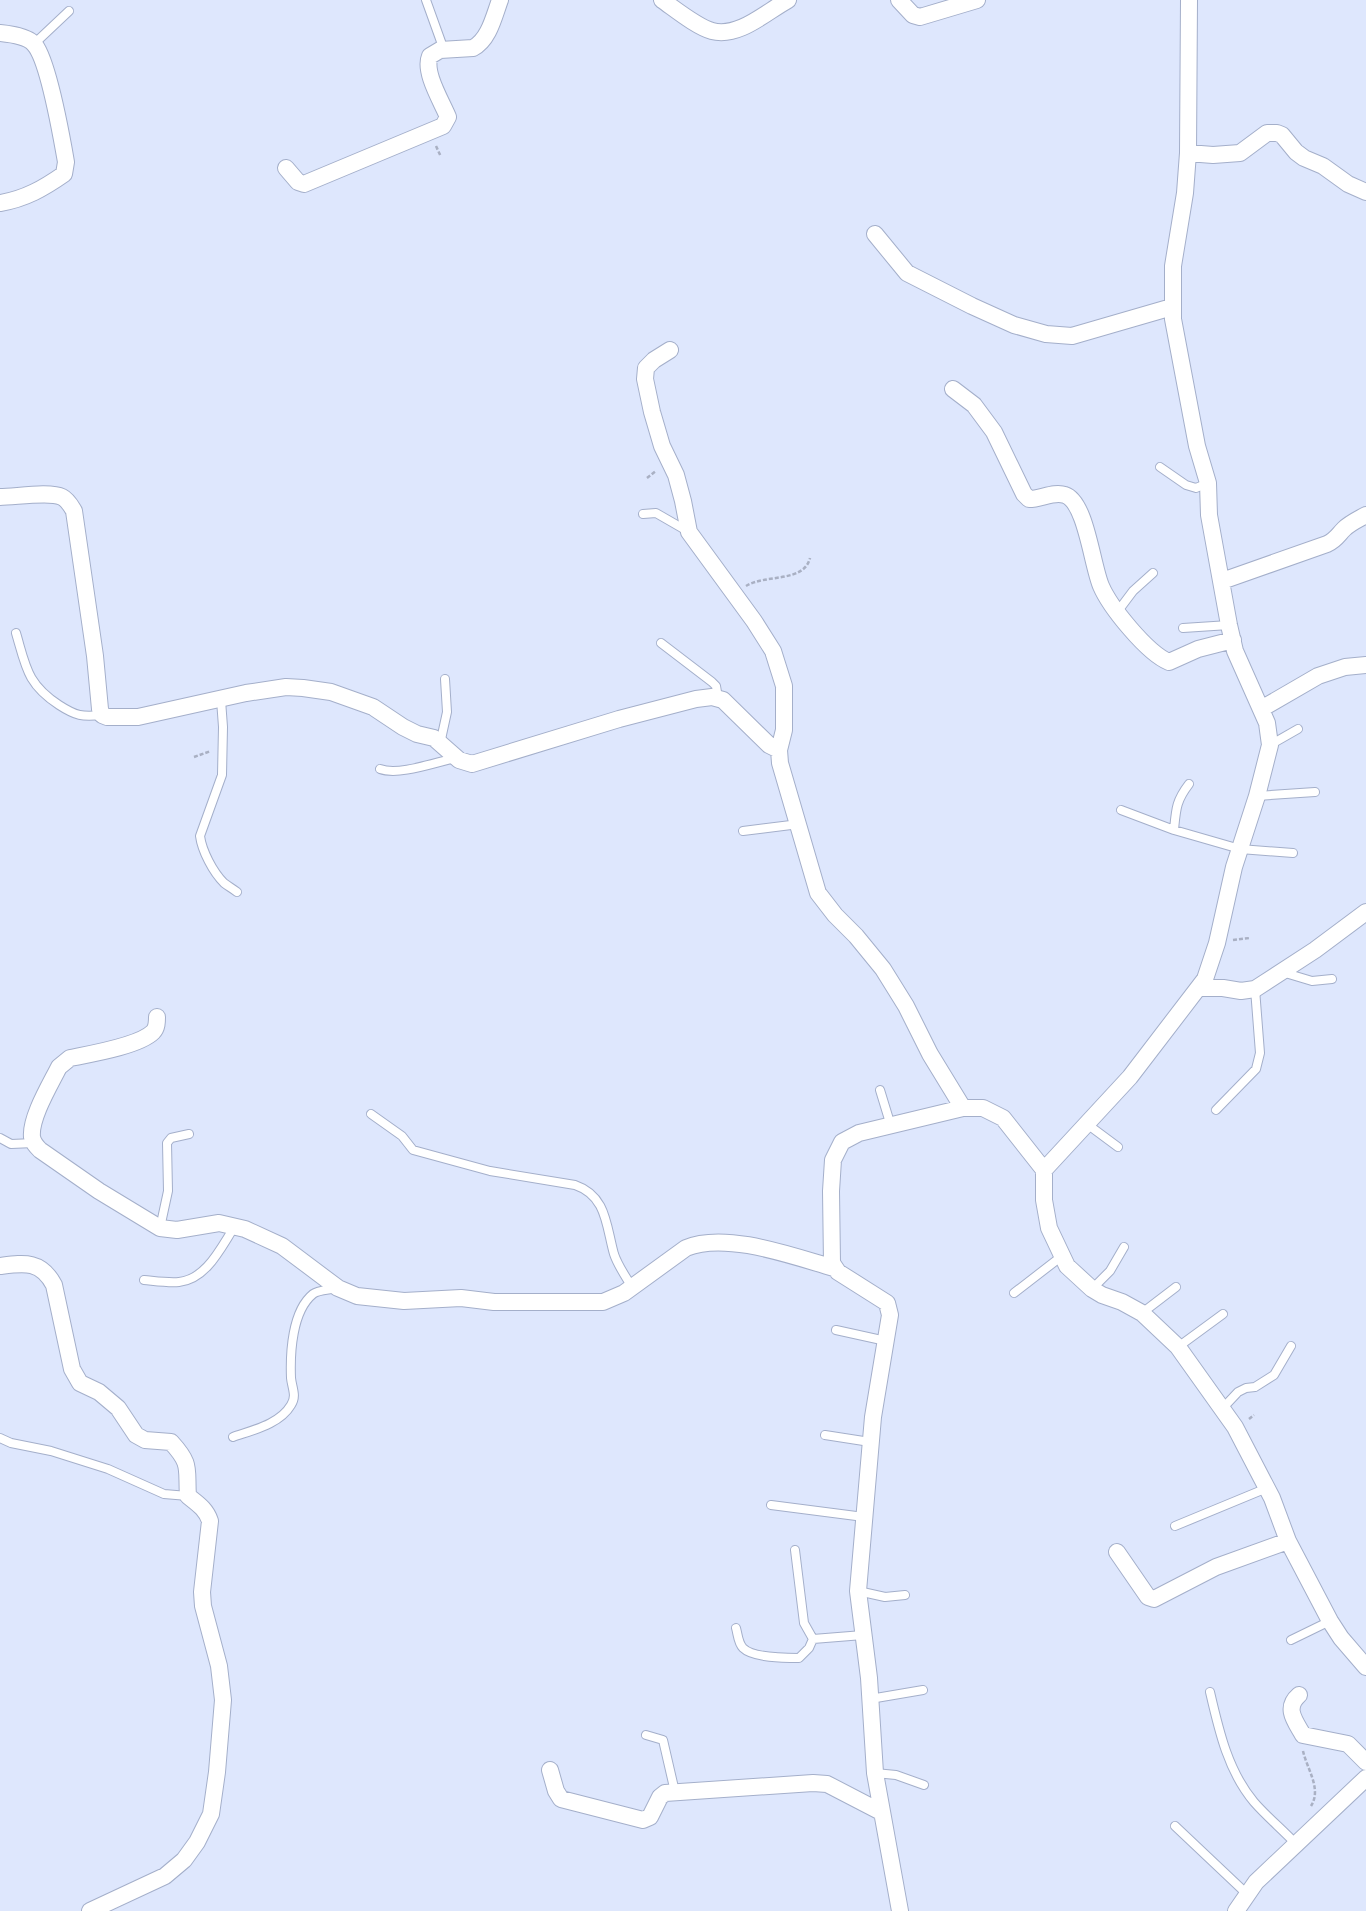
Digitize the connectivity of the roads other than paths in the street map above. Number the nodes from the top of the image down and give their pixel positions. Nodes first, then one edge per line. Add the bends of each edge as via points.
1 (426, 0) edge
2 (500, 0) edge
3 (662, 0) edge
4 (788, 0) edge
5 (899, 0) edge
6 (977, 0) edge
7 (1188, 0) edge
8 (69, 11) dead end
9 (0, 33) edge
10 (34, 44) junction
11 (444, 50) junction
12 (1188, 153) junction
13 (286, 168) dead end
14 (1366, 192) edge
15 (0, 203) edge
16 (876, 234) dead end
17 (1172, 307) junction
18 (670, 350) dead end
19 (953, 389) dead end
20 (1160, 467) dead end
21 (1208, 483) junction
22 (0, 497) edge
23 (643, 514) dead end
24 (1366, 515) edge
25 (689, 532) junction
26 (1153, 573) dead end
27 (1222, 581) junction
28 (1118, 612) junction
29 (1183, 628) dead end
30 (16, 633) dead end
31 (1231, 633) junction
32 (661, 643) dead end
33 (1366, 665) edge
34 (446, 679) dead end
35 (718, 698) junction
36 (221, 700) junction
37 (1261, 709) junction
38 (102, 714) junction
39 (1298, 729) dead end
40 (440, 744) junction
41 (1270, 745) junction
42 (779, 750) junction
43 (456, 758) junction
44 (380, 768) dead end
45 (1189, 784) dead end
46 (1315, 792) dead end
47 (1257, 796) junction
48 (1121, 810) dead end
49 (799, 824) junction
50 (1174, 830) junction
51 (744, 831) dead end
52 (1240, 849) junction
53 (1293, 853) dead end
54 (237, 892) dead end
55 (1366, 912) edge
56 (1282, 972) junction
57 (1332, 979) dead end
58 (1200, 988) junction
59 (1254, 989) junction
60 (157, 1017) dead end
61 (880, 1090) dead end
62 (963, 1108) junction
63 (1216, 1110) dead end
64 (371, 1114) dead end
65 (1087, 1124) junction
66 (891, 1126) junction
67 (189, 1134) dead end
68 (0, 1138) edge
69 (34, 1143) junction
70 (1118, 1147) dead end
71 (1044, 1170) junction
72 (235, 1226) junction
73 (160, 1228) junction
74 (1124, 1247) dead end
75 (1062, 1256) junction
76 (0, 1266) edge
77 (834, 1268) junction
78 (144, 1280) dead end
79 (632, 1287) junction
80 (1176, 1287) dead end
81 (338, 1288) junction
82 (1092, 1289) junction
83 (1014, 1293) dead end
84 (1142, 1313) junction
85 (1223, 1314) dead end
86 (836, 1330) dead end
87 (886, 1341) junction
88 (1291, 1346) dead end
89 (1178, 1347) junction
90 (1221, 1410) junction
91 (825, 1435) dead end
92 (233, 1437) dead end
93 (0, 1439) edge
94 (870, 1442) junction
95 (1267, 1488) junction
96 (188, 1496) junction
97 (771, 1505) dead end
98 (864, 1517) junction
99 (1175, 1526) dead end
100 (1288, 1541) junction
101 (795, 1550) dead end
102 (1117, 1552) dead end
103 (858, 1591) junction
104 (905, 1595) dead end
105 (1330, 1621) junction
106 (736, 1628) dead end
107 (863, 1635) junction
108 (813, 1640) junction
109 (1291, 1640) dead end
110 (1366, 1667) edge
111 (923, 1690) dead end
112 (1210, 1692) dead end
113 (1299, 1695) dead end
114 (870, 1699) junction
115 (646, 1735) dead end
116 (1366, 1762) edge
117 (550, 1770) dead end
118 (875, 1772) junction
119 (1366, 1778) edge
120 (924, 1785) dead end
121 (675, 1792) junction
122 (881, 1812) junction
123 (1175, 1826) dead end
124 (1296, 1844) junction
125 (1248, 1894) junction
126 (90, 1911) edge
127 (900, 1911) edge
128 (1236, 1911) edge

1 - 11 lane
2 - 11 street via 490,28 477,46
3 - 4 street via 711,30 726,32 757,20
5 - 6 street via 913,15 920,17
7 - 12 street
8 - 10 lane
9 - 10 street via 26,39
10 - 15 street via 47,75 59,124 66,162 64,174 30,195
11 - 13 street via 430,56 428,66 448,117 439,129 304,184 298,182
12 - 14 street via 1240,153 1267,133 1276,133 1282,135 1304,158 1323,166 1348,184
12 - 17 street via 1185,193 1173,266
16 - 17 street via 907,273 1000,319 1046,334 1072,336
17 - 21 street via 1178,353 1197,446
18 - 25 street via 646,368 645,379 662,446 676,475
19 - 28 street via 974,405 994,432 1024,494 1029,499 1056,493 1074,500 1089,538 1101,585 1106,597
20 - 21 lane via 1186,485 1196,488
21 - 27 street via 1209,515
22 - 38 street via 50,494 63,497 74,511
23 - 25 lane via 656,513
24 - 27 street via 1349,525 1327,544
25 - 42 street via 773,651 784,686 784,730
26 - 28 lane via 1133,591
27 - 31 street via 1223,600
28 - 31 street via 1145,646 1169,662
29 - 31 lane
30 - 38 lane via 27,670 34,684 46,697 71,713 83,717
31 - 37 street via 1235,651
32 - 35 lane via 712,682 716,686
33 - 37 street via 1345,667 1318,676
34 - 40 lane via 447,712
35 - 42 street via 724,700 769,745
35 - 43 street via 696,699 619,719 478,764
36 - 38 street via 138,717 111,718
36 - 40 street via 286,687 331,692 374,707 402,727 434,738
36 - 54 lane via 222,775 200,836 201,845 214,868 224,883
37 - 41 street via 1267,723
39 - 41 lane
40 - 43 street
41 - 47 street
42 - 49 street via 780,763
43 - 44 lane via 399,770 388,771
45 - 50 lane via 1176,805
46 - 47 lane
47 - 52 street
48 - 50 lane
49 - 51 lane
49 - 62 street via 818,893 834,915 856,936 883,969
50 - 52 lane
52 - 53 lane
52 - 58 street via 1217,943
55 - 56 street
56 - 57 lane via 1312,982
56 - 59 street
58 - 59 street via 1241,991
58 - 65 street via 1130,1077
59 - 63 lane via 1260,1053 1256,1069
60 - 69 street via 158,1024 154,1031 141,1039 64,1061 36,1116 32,1134
61 - 66 lane
62 - 66 street
62 - 71 street via 983,1108 1003,1118
64 - 79 lane via 402,1136 414,1150 490,1172 585,1188 594,1194 601,1206 615,1256
65 - 70 lane
65 - 71 street
66 - 77 street via 859,1134 842,1142 833,1160 831,1241
67 - 73 lane via 171,1138 167,1143 168,1191
68 - 69 lane via 11,1144
69 - 73 street via 99,1191
71 - 75 street via 1044,1200 1050,1228
72 - 73 street via 219,1223 177,1230
72 - 78 lane via 206,1268 192,1278 179,1282
72 - 81 street via 282,1246
74 - 82 lane via 1110,1271
75 - 82 street via 1074,1274
75 - 83 lane
76 - 96 street via 26,1264 36,1266 49,1275 54,1285 72,1369 77,1380 112,1402 136,1435 145,1440 171,1442 185,1458 188,1468
77 - 79 street via 759,1246 735,1243 697,1244 686,1248
77 - 87 street via 887,1303 890,1315
79 - 81 street via 612,1300 590,1303 494,1302 461,1298 404,1301 357,1296
80 - 84 lane
81 - 92 lane via 314,1294 302,1308 295,1324 291,1364 294,1395 290,1407 283,1415 260,1428
82 - 84 street
84 - 89 street
85 - 89 lane
86 - 87 lane
87 - 94 street
88 - 90 lane via 1274,1375 1255,1387 1238,1392
89 - 90 street
90 - 95 street via 1235,1427
91 - 94 lane
93 - 96 lane via 51,1451 108,1469 164,1494
94 - 98 street
95 - 99 lane
95 - 100 street
96 - 126 street via 208,1513 210,1521 202,1592 219,1666 222,1700 217,1772 210,1814 197,1842 184,1860 165,1876
97 - 98 lane
98 - 103 street
100 - 102 street via 1216,1567 1154,1599 1148,1597
100 - 105 street
101 - 108 lane via 804,1623
103 - 104 lane via 885,1597
103 - 107 street
105 - 109 lane
105 - 110 street
106 - 108 lane via 743,1648 750,1654 799,1658
107 - 108 lane
107 - 114 street
111 - 114 lane
112 - 124 lane via 1221,1742 1236,1773 1254,1802
113 - 116 street via 1291,1708 1303,1735 1348,1744
114 - 118 street
115 - 121 lane via 663,1740
117 - 121 street via 561,1799 643,1820 650,1817 662,1794
118 - 120 lane via 896,1775
118 - 122 street
119 - 124 street
121 - 122 street via 823,1784
122 - 127 street
123 - 125 lane
124 - 125 street via 1256,1882
125 - 128 street

